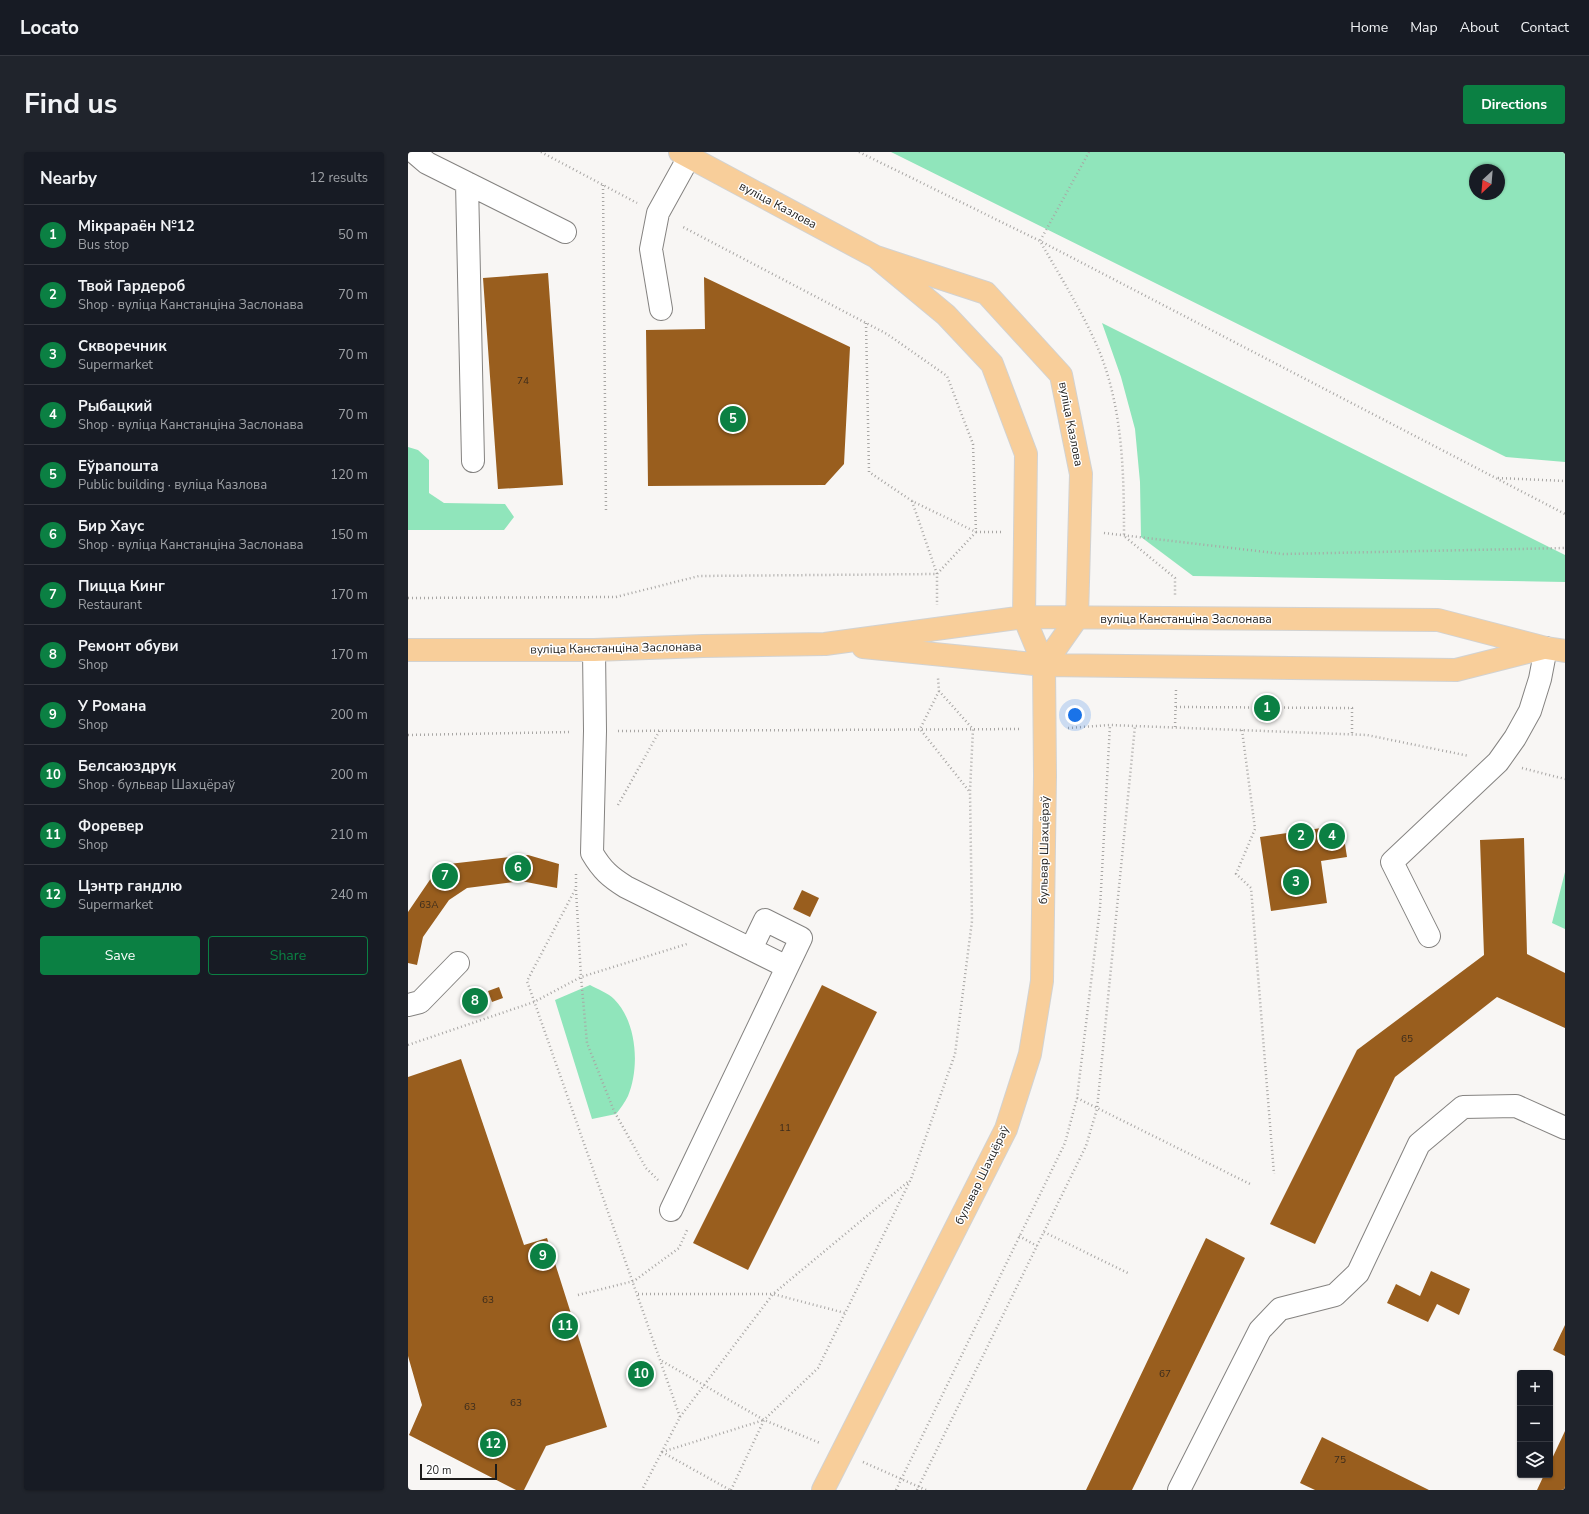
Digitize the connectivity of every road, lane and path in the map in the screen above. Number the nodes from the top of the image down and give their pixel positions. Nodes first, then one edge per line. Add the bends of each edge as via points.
1 (414, 152) edge
2 (541, 152) edge
3 (859, 152) edge
4 (1088, 152) edge
5 (685, 154) edge
6 (467, 183) junction
7 (603, 185) junction
8 (658, 213) junction
9 (565, 232) dead end
10 (1040, 241) junction
11 (876, 257) junction
12 (661, 309) dead end
13 (866, 323) junction
14 (474, 461) dead end
15 (1496, 478) junction
16 (1565, 481) edge
17 (912, 501) junction
18 (606, 512) dead end
19 (1565, 514) edge
20 (976, 532) junction
21 (1124, 536) junction
22 (1565, 548) edge
23 (937, 574) junction
24 (408, 598) edge
25 (1024, 617) junction
26 (1076, 618) junction
27 (1176, 619) junction
28 (825, 644) junction
29 (1556, 649) edge
30 (408, 650) edge
31 (594, 650) junction
32 (1044, 665) junction
33 (1177, 667) junction
34 (939, 691) dead end
35 (1176, 707) junction
36 (1110, 725) junction
37 (1135, 726) junction
38 (1175, 728) junction
39 (920, 729) junction
40 (973, 729) junction
41 (1045, 729) junction
42 (660, 730) junction
43 (1242, 730) junction
44 (595, 731) junction
45 (1352, 734) junction
46 (408, 735) edge
47 (1498, 762) junction
48 (1565, 780) edge
49 (970, 791) junction
50 (615, 812) dead end
51 (592, 853) junction
52 (576, 888) junction
53 (720, 934) junction
54 (1429, 936) dead end
55 (751, 949) junction
56 (458, 963) dead end
57 (787, 967) junction
58 (581, 977) junction
59 (534, 1002) junction
60 (408, 1005) edge
61 (408, 1045) edge
62 (1077, 1098) junction
63 (1097, 1109) junction
64 (1565, 1128) edge
65 (1274, 1174) dead end
66 (910, 1179) junction
67 (1250, 1184) dead end
68 (673, 1204) joint
69 (690, 1222) dead end
70 (1044, 1232) junction
71 (1019, 1236) junction
72 (1037, 1246) junction
73 (1130, 1274) dead end
74 (634, 1281) junction
75 (638, 1294) junction
76 (773, 1294) junction
77 (578, 1295) dead end
78 (845, 1312) junction
79 (661, 1361) junction
80 (705, 1385) junction
81 (680, 1417) junction
82 (764, 1420) junction
83 (662, 1452) junction
84 (842, 1452) junction
85 (901, 1479) junction
86 (918, 1486) junction
87 (1187, 1487) edge
88 (642, 1490) edge
89 (731, 1490) edge
90 (823, 1490) edge
91 (896, 1490) edge
92 (917, 1490) edge
93 (926, 1490) edge

1 - 6 lane via 427,163
2 - 7 path
3 - 10 path
4 - 10 path
5 - 8 lane
5 - 11 main road, вуліца Казлова
6 - 9 lane
6 - 14 lane
7 - 8 path
7 - 18 path
8 - 12 lane via 651,249
8 - 13 path
10 - 15 path
10 - 21 path via 1081,313 1100,354 1109,383 1122,461
11 - 25 main road, вуліца Казлова via 946,315 992,364 1026,454
11 - 26 main road, вуліца Казлова via 986,293 1061,375 1081,474
13 - 17 path via 869,472
13 - 20 path via 887,334 947,376 973,444
15 - 16 path
15 - 19 path
17 - 20 path
17 - 23 path
20 - 23 path
21 - 22 path via 1283,554
21 - 27 path via 1174,578
23 - 24 path via 699,576 616,596
25 - 26 main road, вуліца Канстанціна Заслонава
25 - 28 main road, вуліца Канстанціна Заслонава
25 - 32 main road
26 - 27 main road, вуліца Канстанціна Заслонава
26 - 32 main road
27 - 29 main road, вуліца Канстанціна Заслонава via 1438,620
28 - 31 main road, вуліца Канстанціна Заслонава
28 - 32 main road, вуліца Канстанціна Заслонава
29 - 33 main road, вуліца Канстанціна Заслонава via 1456,670
29 - 47 lane via 1540,679 1530,711
30 - 31 main road, вуліца Канстанціна Заслонава
31 - 44 lane
32 - 33 main road, вуліца Канстанціна Заслонава
32 - 41 main road, бульвар Шахцёраў
33 - 35 path
34 - 39 path
35 - 38 path
35 - 45 path via 1352,708
36 - 37 path
36 - 41 path
36 - 62 path via 1100,908
37 - 38 path
37 - 63 path
38 - 43 path
39 - 40 path
39 - 42 path
39 - 49 path
40 - 41 path
40 - 49 path
41 - 84 main road, бульвар Шахцёраў via 1042,980 1030,1054 1006,1129
42 - 44 path
42 - 50 path
43 - 45 path
43 - 65 path via 1255,829 1236,874 1251,888
44 - 46 path
44 - 51 lane
45 - 47 path
47 - 48 path
47 - 54 lane via 1392,862
49 - 66 path via 972,921 955,1054
51 - 52 path via 576,852
51 - 53 lane via 605,872 621,884
52 - 58 path
52 - 59 path via 527,981
53 - 55 lane
53 - 58 path
55 - 57 lane
55 - 57 lane via 765,920 801,938
56 - 60 lane via 420,1002
57 - 68 lane
58 - 59 path
58 - 68 path via 587,1043 614,1111 646,1168
59 - 61 path
59 - 74 path
62 - 63 path
62 - 71 path via 1065,1143
63 - 67 path
63 - 70 path via 1086,1146
64 - 87 lane via 1516,1106 1463,1107 1419,1144 1358,1273 1335,1295 1280,1309 1260,1330
66 - 76 path
66 - 78 path
69 - 74 path via 679,1248
70 - 72 path
70 - 73 path
71 - 72 path
71 - 85 path
72 - 86 path
74 - 75 path
74 - 77 path
75 - 76 path
75 - 79 path
76 - 78 path
76 - 80 path
78 - 82 path via 818,1368
79 - 80 path
79 - 81 path
80 - 81 path
80 - 82 path
81 - 83 path
82 - 83 path
82 - 84 path
82 - 89 path
83 - 88 path
83 - 89 path
84 - 85 path
84 - 90 main road, бульвар Шахцёраў
85 - 86 path
85 - 91 path
86 - 92 path
86 - 93 path

